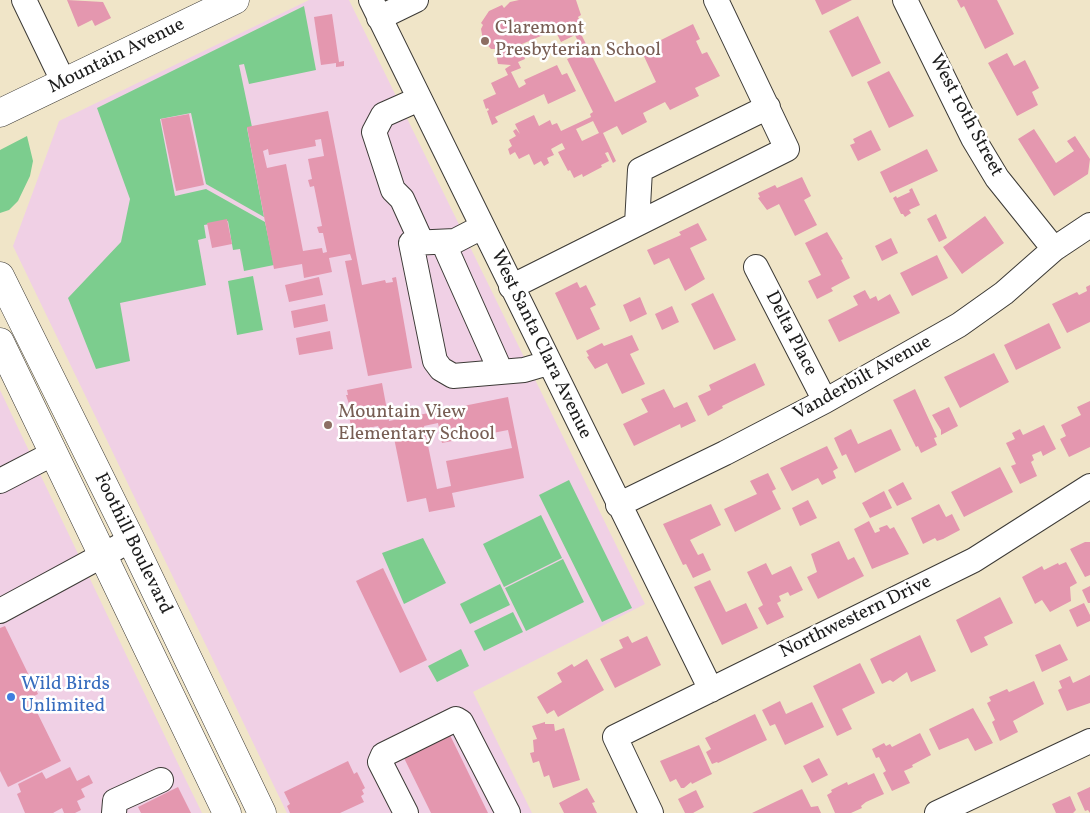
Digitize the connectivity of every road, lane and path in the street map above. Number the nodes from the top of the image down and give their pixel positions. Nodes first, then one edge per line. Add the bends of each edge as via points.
1 (24, 0) edge
2 (235, 0) edge
3 (416, 0) edge
4 (716, 0) edge
5 (905, 0) edge
6 (375, 9) edge
7 (64, 83) junction
8 (419, 99) junction
9 (768, 107) junction
10 (0, 113) edge
11 (637, 224) junction
12 (1090, 225) edge
13 (482, 227) junction
14 (432, 242) junction
15 (1054, 249) junction
16 (756, 266) dead end
17 (0, 276) edge
18 (511, 287) junction
19 (0, 342) edge
20 (548, 363) junction
21 (501, 372) junction
22 (825, 401) junction
23 (54, 453) junction
24 (0, 481) edge
25 (1090, 486) edge
26 (618, 505) junction
27 (131, 540) junction
28 (103, 555) junction
29 (0, 611) edge
30 (711, 690) junction
31 (1090, 741) edge
32 (161, 780) dead end
33 (403, 812) edge
34 (114, 813) edge
35 (227, 813) edge
36 (262, 813) edge
37 (508, 813) edge
38 (650, 813) edge
39 (937, 813) edge

1 - 7 street
2 - 7 main road, Mountain Avenue
3 - 6 street
4 - 9 street
5 - 15 street, West 10th Street via 997,178
6 - 8 street, West Santa Clara Avenue
7 - 10 main road, Mountain Avenue
8 - 13 street, West Santa Clara Avenue
8 - 14 street via 383,115 374,132 393,190
9 - 11 street via 640,170
9 - 11 street via 787,148
11 - 18 street
12 - 15 street, Vanderbilt Avenue
13 - 14 street via 454,241
13 - 18 street, West Santa Clara Avenue
14 - 21 street
14 - 21 street via 411,243 435,361 453,376
15 - 22 street, Vanderbilt Avenue via 959,325
16 - 22 street, Delta Place
17 - 27 main road, Foothill Boulevard
18 - 20 street, West Santa Clara Avenue
19 - 23 main road, Foothill Boulevard
20 - 21 street
20 - 26 street, West Santa Clara Avenue
22 - 26 street, Vanderbilt Avenue
23 - 24 street
23 - 28 main road, Foothill Boulevard
25 - 30 street, Northwestern Drive via 974,560
26 - 30 street, West Santa Clara Avenue
27 - 28 street
27 - 36 main road, Foothill Boulevard
28 - 29 street
28 - 35 main road, Foothill Boulevard
30 - 38 street, Northwestern Drive via 615,737
31 - 39 street
32 - 34 street via 115,801
33 - 37 street via 380,762 383,755 456,719 461,722

